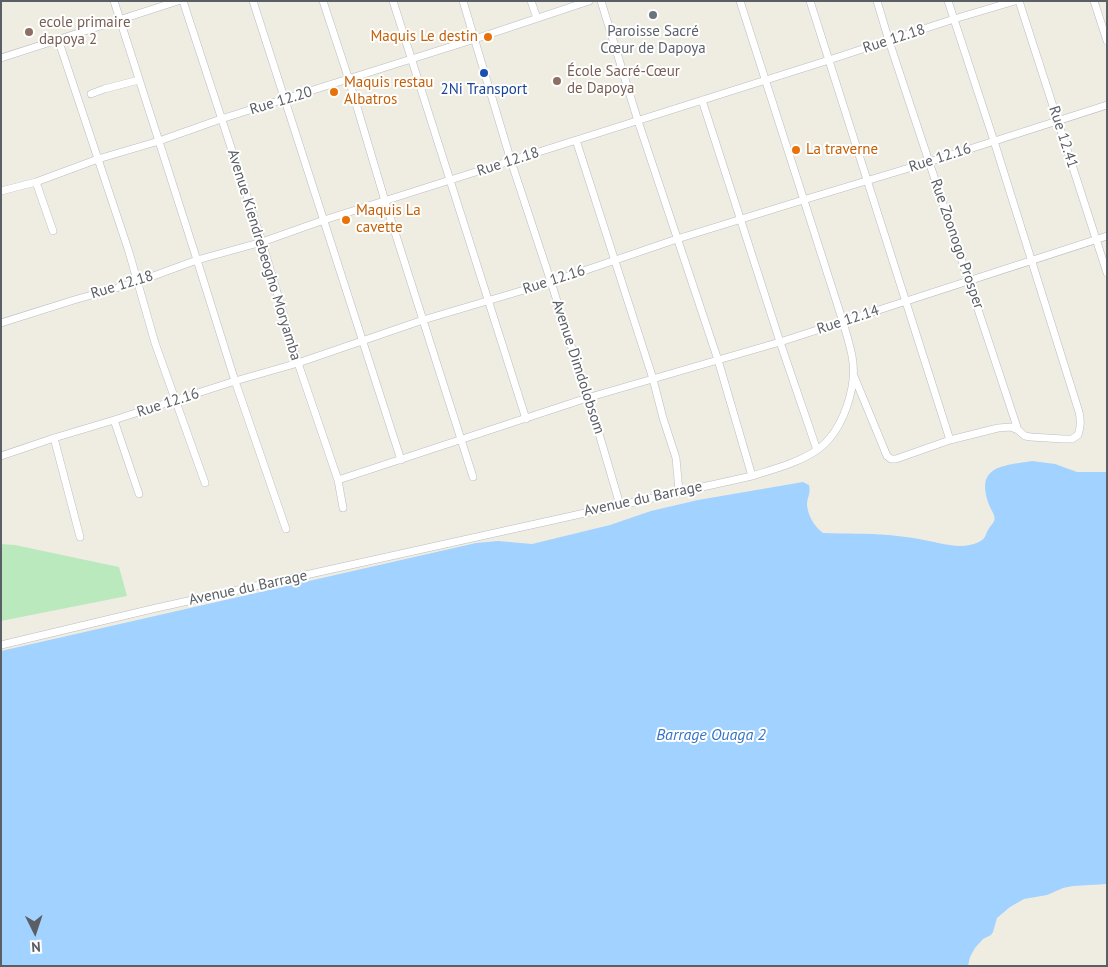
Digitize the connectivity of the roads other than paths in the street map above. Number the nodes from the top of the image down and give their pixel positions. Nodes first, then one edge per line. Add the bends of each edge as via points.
1 (114, 1) edge
2 (178, 1) edge
3 (183, 1) edge
4 (253, 1) edge
5 (323, 1) edge
6 (393, 1) edge
7 (463, 1) edge
8 (531, 1) edge
9 (589, 1) edge
10 (601, 1) edge
11 (740, 1) edge
12 (810, 1) edge
13 (877, 1) edge
14 (948, 1) edge
15 (1015, 1) edge
16 (1020, 1) edge
17 (1094, 1) edge
18 (537, 18) junction
19 (954, 19) junction
20 (120, 20) junction
21 (58, 39) junction
22 (475, 39) junction
23 (889, 41) junction
24 (1107, 41) edge
25 (1, 58) edge
26 (411, 59) junction
27 (829, 60) junction
28 (139, 80) junction
29 (349, 80) junction
30 (765, 80) junction
31 (91, 94) dead end
32 (285, 100) junction
33 (702, 100) junction
34 (1107, 105) edge
35 (221, 119) junction
36 (638, 121) junction
37 (1057, 121) junction
38 (576, 140) junction
39 (159, 141) junction
40 (994, 141) junction
41 (98, 159) junction
42 (511, 161) junction
43 (929, 162) junction
44 (450, 180) junction
45 (867, 180) junction
46 (36, 182) junction
47 (1, 191) edge
48 (803, 200) junction
49 (385, 201) junction
50 (741, 219) junction
51 (324, 220) junction
52 (53, 231) dead end
53 (1107, 236) edge
54 (677, 239) junction
55 (1096, 240) junction
56 (262, 242) junction
57 (198, 260) junction
58 (615, 260) junction
59 (1032, 262) junction
60 (1107, 274) edge
61 (969, 280) junction
62 (137, 282) junction
63 (551, 282) junction
64 (488, 300) junction
65 (906, 302) junction
66 (423, 320) junction
67 (843, 322) junction
68 (1, 323) edge
69 (362, 341) junction
70 (780, 342) junction
71 (718, 360) junction
72 (298, 362) junction
73 (854, 375) junction
74 (653, 379) junction
75 (235, 381) junction
76 (588, 398) junction
77 (176, 400) junction
78 (526, 419) junction
79 (114, 420) junction
80 (1018, 430) junction
81 (54, 438) junction
82 (461, 439) junction
83 (950, 440) junction
84 (817, 450) junction
85 (1, 456) edge
86 (401, 460) junction
87 (752, 476) junction
88 (473, 477) dead end
89 (338, 480) junction
90 (206, 483) dead end
91 (679, 491) junction
92 (139, 494) dead end
93 (620, 505) junction
94 (343, 508) dead end
95 (286, 529) dead end
96 (80, 537) dead end
97 (1, 645) edge

1 - 20 street
2 - 20 street
3 - 35 street, Avenue Kiendrebeogho Moryamba
4 - 32 street
5 - 29 street
6 - 26 street
7 - 22 street, Avenue Dimdolobsom
8 - 18 street
9 - 18 street, Rue 12.20
10 - 36 street
11 - 30 street, Avenue du Barrage
12 - 27 street
13 - 23 street, Rue Zoonogo Prosper
14 - 19 street
15 - 19 street, Rue 12.18
16 - 37 street, Rue 12.41
17 - 24 street
18 - 22 street, Rue 12.20
19 - 23 street, Rue 12.18
19 - 40 street
20 - 21 street
20 - 28 street
21 - 25 street
21 - 41 street
22 - 26 street, Rue 12.20
22 - 42 street, Avenue Dimdolobsom
23 - 27 street, Rue 12.18
23 - 43 street, Rue Zoonogo Prosper
26 - 29 street, Rue 12.20
26 - 44 street
27 - 30 street, Rue 12.18
27 - 45 street
28 - 31 street
28 - 39 street
29 - 32 street, Rue 12.20
29 - 49 street
30 - 33 street, Rue 12.18
30 - 48 street, Avenue du Barrage
32 - 35 street, Rue 12.20
32 - 51 street
33 - 36 street, Rue 12.18
33 - 50 street
34 - 37 street, Rue 12.16
35 - 39 street, Rue 12.20
35 - 56 street, Avenue Kiendrebeogho Moryamba
36 - 38 street, Rue 12.18
36 - 54 street
37 - 40 street, Rue 12.16
37 - 55 street, Rue 12.41
38 - 42 street, Rue 12.18
38 - 58 street
39 - 41 street, Rue 12.20
39 - 57 street
40 - 43 street, Rue 12.16
40 - 59 street
41 - 46 street, Rue 12.20
41 - 62 street
42 - 44 street, Rue 12.18
42 - 63 street, Avenue Dimdolobsom
43 - 45 street, Rue 12.16
43 - 61 street, Rue Zoonogo Prosper
44 - 49 street, Rue 12.18
44 - 64 street
45 - 48 street, Rue 12.16
45 - 65 street
46 - 47 street, Rue 12.20
46 - 52 street
48 - 50 street, Rue 12.16
48 - 67 street, Avenue du Barrage
49 - 51 street, Rue 12.18
49 - 66 street
50 - 54 street, Rue 12.16
50 - 70 street
51 - 56 street, Rue 12.18
51 - 69 street
53 - 55 street, Rue 12.14
54 - 58 street, Rue 12.16
54 - 71 street
55 - 59 street, Rue 12.14
55 - 60 street, Rue 12.41
56 - 57 street, Rue 12.18
56 - 72 street, Avenue Kiendrebeogho Moryamba
57 - 62 street, Rue 12.18
57 - 75 street
58 - 63 street, Rue 12.16
58 - 74 street
59 - 61 street, Rue 12.14
59 - 80 street via 1079,412 1081,428 1078,435 1063,439 1025,436
61 - 65 street, Rue 12.14
61 - 80 street, Rue Zoonogo Prosper
62 - 68 street, Rue 12.18
62 - 77 street
63 - 64 street, Rue 12.16
63 - 76 street, Avenue Dimdolobsom
64 - 66 street, Rue 12.16
64 - 78 street
65 - 67 street, Rue 12.14
65 - 83 street
66 - 69 street, Rue 12.16
66 - 82 street
67 - 70 street, Rue 12.14
67 - 73 street, Avenue du Barrage
69 - 72 street, Rue 12.16
69 - 86 street
70 - 71 street, Rue 12.14
70 - 84 street
71 - 74 street, Rue 12.14
71 - 87 street
72 - 75 street, Rue 12.16
72 - 89 street, Avenue Kiendrebeogho Moryamba
73 - 83 street via 887,456 896,459
73 - 84 street, Avenue du Barrage via 842,417
74 - 76 street, Rue 12.14
74 - 91 street via 676,458
75 - 77 street, Rue 12.16
75 - 95 street
76 - 78 street, Rue 12.14
76 - 93 street, Avenue Dimdolobsom
77 - 79 street, Rue 12.16
77 - 90 street
78 - 82 street, Rue 12.14
79 - 81 street, Rue 12.16
79 - 92 street
80 - 83 street via 998,428
81 - 85 street, Rue 12.16
81 - 96 street
82 - 86 street, Rue 12.14
82 - 88 street
84 - 87 street, Avenue du Barrage via 785,466
86 - 89 street, Rue 12.14
87 - 91 street, Avenue du Barrage
89 - 94 street, Avenue Kiendrebeogho Moryamba
91 - 93 street, Avenue du Barrage
93 - 97 street, Avenue du Barrage

